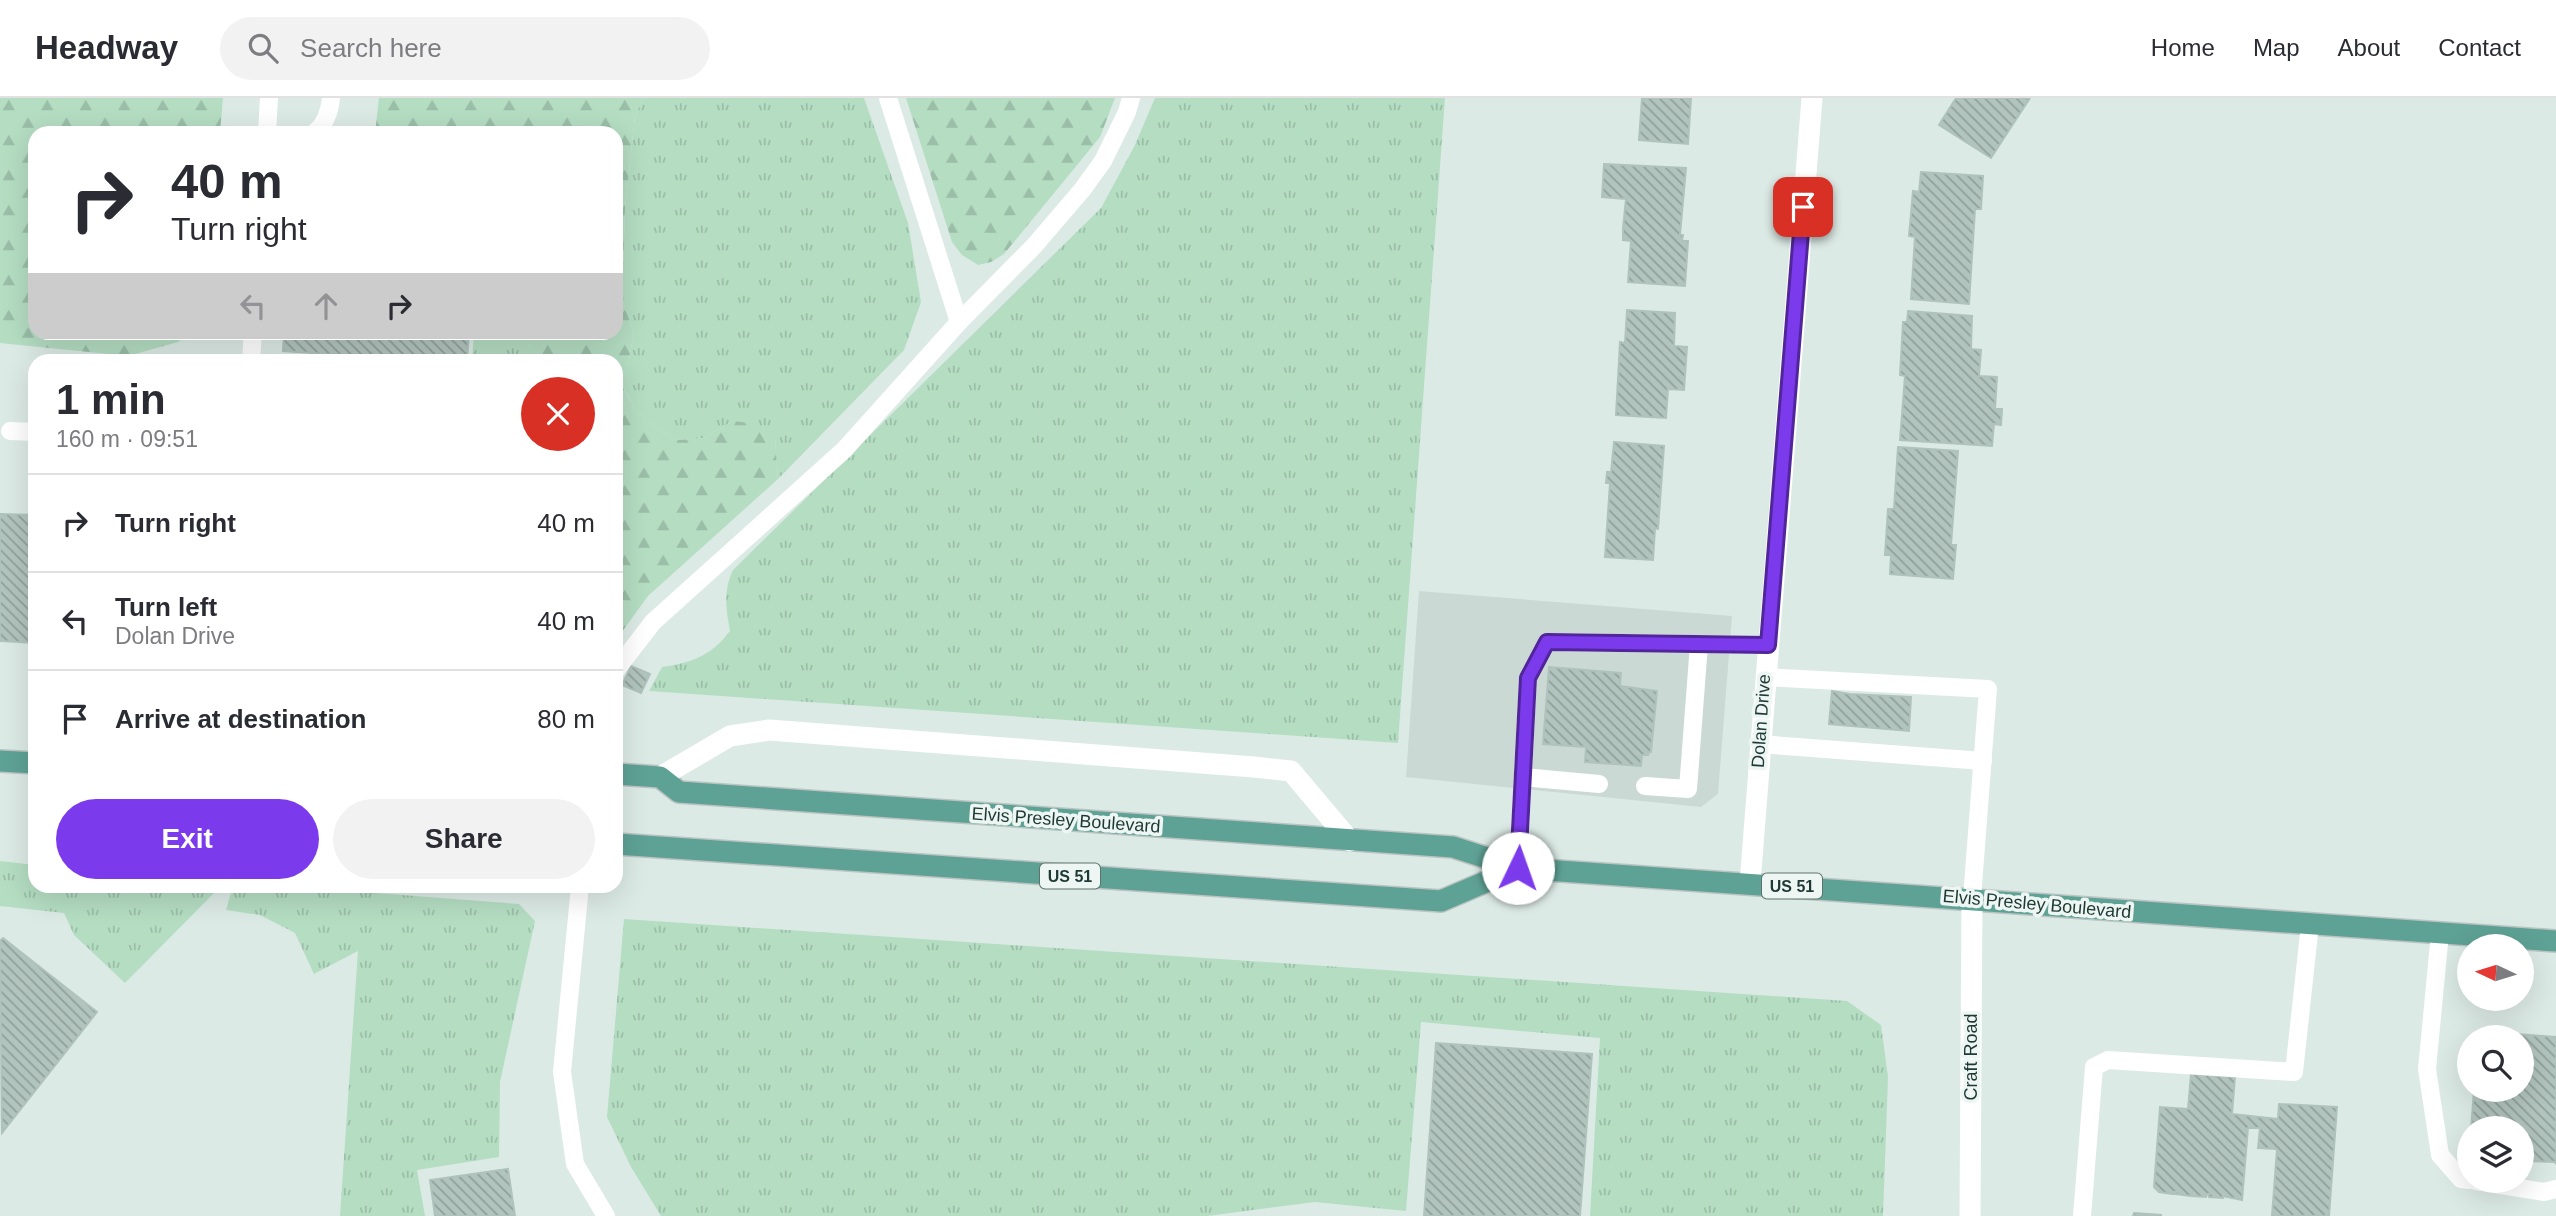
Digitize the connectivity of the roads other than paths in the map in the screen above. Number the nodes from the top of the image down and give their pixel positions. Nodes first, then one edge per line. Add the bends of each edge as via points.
1 (270, 98) edge
2 (331, 98) edge
3 (888, 98) edge
4 (1131, 98) edge
5 (1812, 98) edge
6 (268, 126) edge
7 (322, 126) edge
8 (959, 322) junction
9 (10, 430) dead end
10 (28, 431) edge
11 (1699, 644) junction
12 (1768, 645) junction
13 (623, 661) edge
14 (1765, 677) junction
15 (1759, 744) junction
16 (0, 761) edge
17 (1983, 761) junction
18 (28, 763) edge
19 (623, 774) edge
20 (660, 777) junction
21 (1523, 777) junction
22 (1599, 784) dead end
23 (1645, 786) dead end
24 (1350, 841) junction
25 (623, 844) edge
26 (1518, 868) junction
27 (1750, 883) junction
28 (579, 893) edge
29 (1972, 898) junction
30 (2310, 924) junction
31 (2440, 933) junction
32 (2556, 941) edge
33 (2457, 1174) edge
34 (2556, 1189) edge
35 (2534, 1191) edge
36 (606, 1216) edge
37 (1970, 1216) edge
38 (2082, 1216) edge

1 - 6 lane
2 - 7 lane
3 - 8 lane
4 - 8 lane via 1103,161 1082,190 1034,247
5 - 12 street, Dolan Drive
8 - 13 lane via 844,450 653,622
9 - 10 lane
11 - 12 lane
11 - 21 lane via 1547,642 1528,678
11 - 23 lane via 1688,789
12 - 14 street, Dolan Drive
14 - 15 street, Dolan Drive
14 - 17 lane via 1988,689
15 - 17 lane
15 - 27 street, Dolan Drive
16 - 18 main road
17 - 29 lane
19 - 20 main road, Elvis Presley Boulevard / US 51
20 - 24 main road, Elvis Presley Boulevard / US 51 via 680,792
20 - 24 street via 730,736 769,730 1254,767 1291,771
21 - 22 lane
21 - 26 lane
24 - 26 main road, Elvis Presley Boulevard / US 51 via 1453,847
25 - 26 main road, Elvis Presley Boulevard / US 51 via 1441,901
26 - 27 main road, Elvis Presley Boulevard / US 51
27 - 29 main road, Elvis Presley Boulevard / US 51
28 - 36 lane via 562,1072 575,1164
29 - 30 main road, Elvis Presley Boulevard / US 51
29 - 37 street, Craft Road
30 - 31 main road, Elvis Presley Boulevard / US 51
30 - 38 lane via 2294,1072 2108,1060 2094,1067
31 - 32 main road, Elvis Presley Boulevard / US 51
31 - 33 lane via 2427,1069 2440,1155
34 - 35 lane

